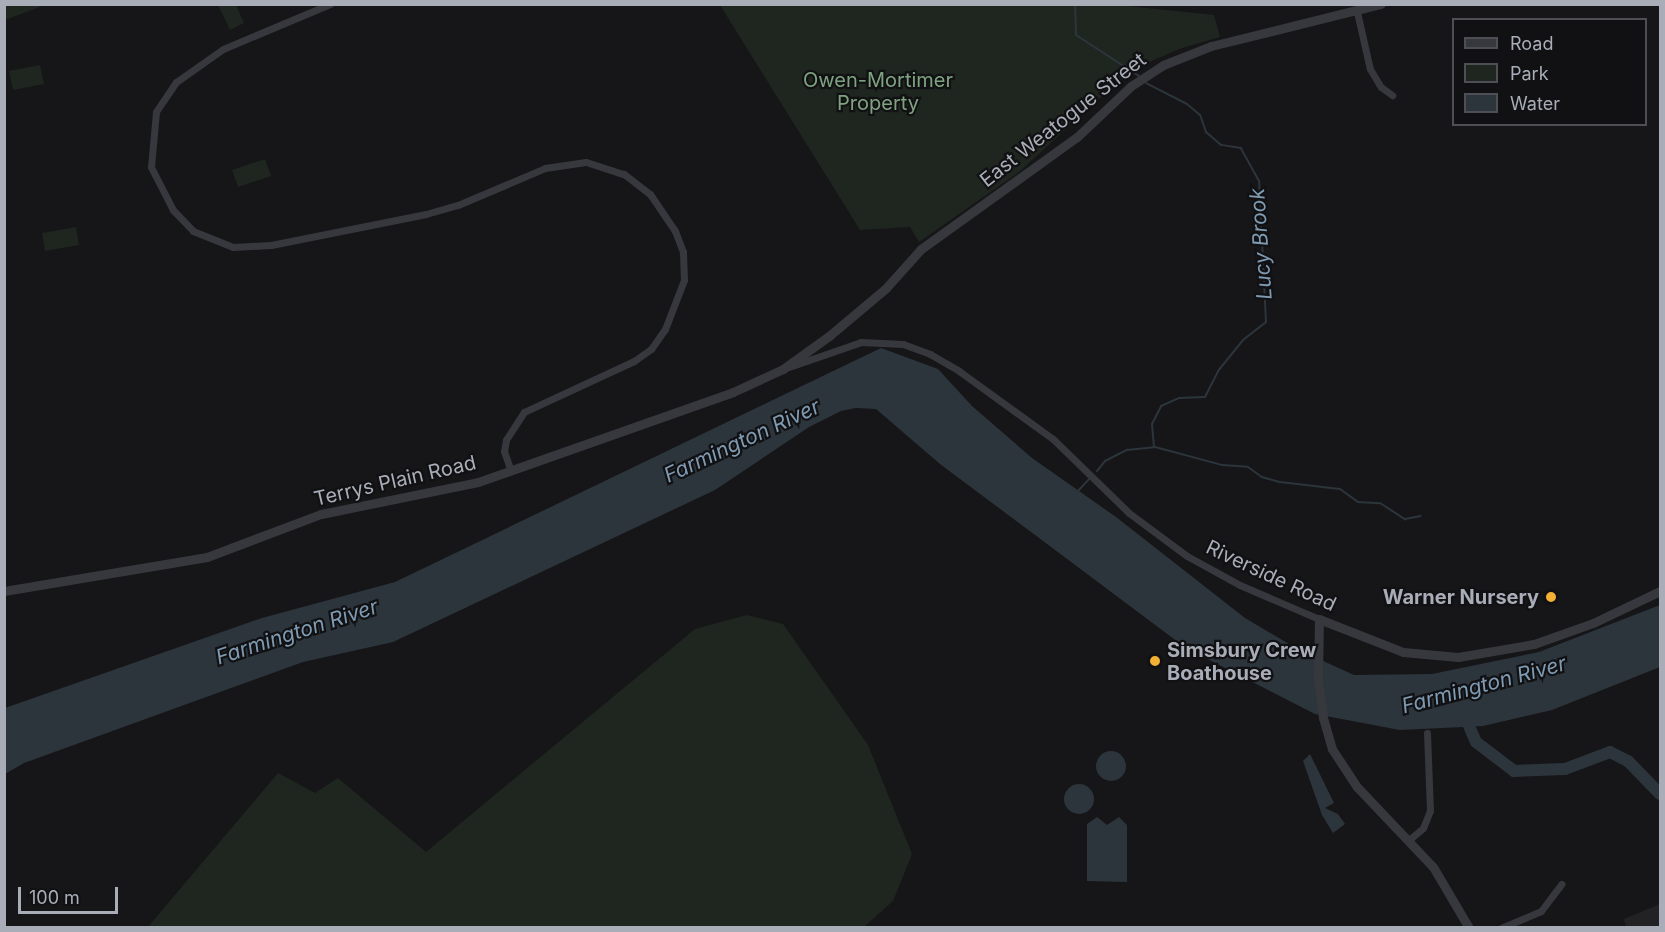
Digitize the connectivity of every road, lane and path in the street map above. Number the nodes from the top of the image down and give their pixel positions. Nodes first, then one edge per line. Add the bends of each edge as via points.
1 (330, 4) edge
2 (1382, 4) edge
3 (1357, 12) junction
4 (1392, 95) dead end
5 (783, 369) junction
6 (510, 468) junction
7 (4, 591) edge
8 (1660, 591) edge
9 (1319, 619) junction
10 (1427, 733) dead end
11 (1410, 839) junction
12 (1561, 884) dead end
13 (1469, 927) edge
14 (1501, 927) edge

1 - 6 street via 223,49 176,82 156,112 151,167 172,210 193,231 233,247 271,245 426,214 458,205 544,168 586,162 624,174 650,194 675,231 683,252 684,280 666,329 651,349 634,362 524,412 506,440 504,451
2 - 3 street, East Weatogue Street
3 - 4 street via 1370,69 1381,87
3 - 5 street, East Weatogue Street via 1211,46 1163,65 1131,86 1077,137 921,249 856,315
5 - 6 street, Terrys Plain Road via 705,404
5 - 9 street, Riverside Road via 861,342 903,344 930,354 1053,439 1129,513 1187,556 1240,585
6 - 7 street, Terrys Plain Road via 478,482 321,514 207,557
8 - 9 street, Riverside Road via 1542,641 1458,657 1403,652
9 - 11 street via 1323,718 1332,749 1347,775
10 - 11 street via 1430,811 1423,828
11 - 13 street via 1444,883
12 - 14 street via 1541,911

